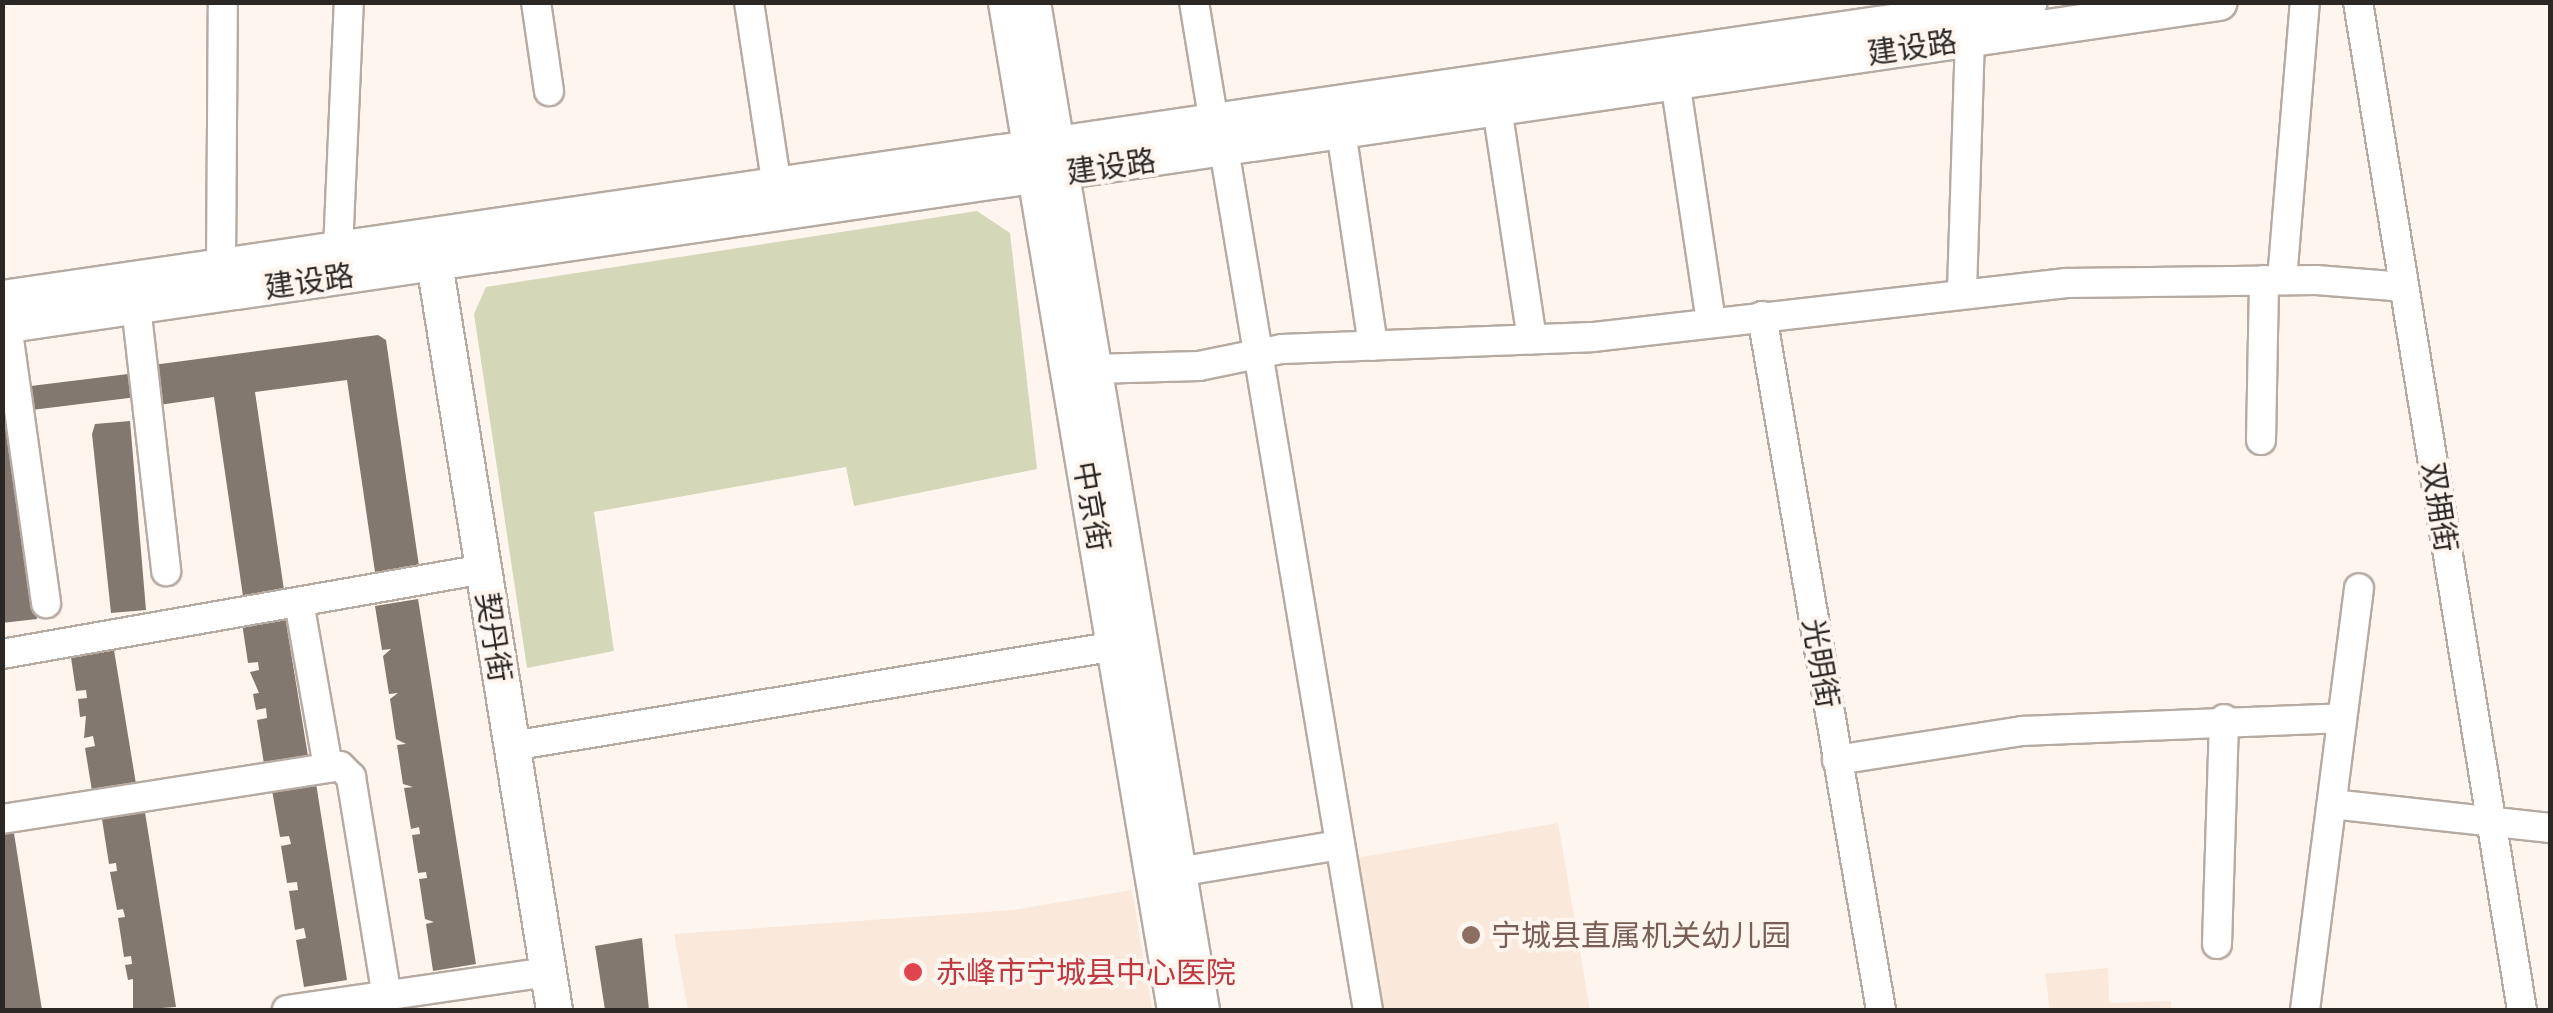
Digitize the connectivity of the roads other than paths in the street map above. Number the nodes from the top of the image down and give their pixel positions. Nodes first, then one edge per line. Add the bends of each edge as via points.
1 (223, 2) edge
2 (348, 2) edge
3 (536, 2) edge
4 (749, 2) edge
5 (1006, 2) edge
6 (1032, 2) edge
7 (1194, 2) edge
8 (2028, 2) edge
9 (2219, 2) edge
10 (2304, 2) edge
11 (2358, 2) edge
12 (1970, 38) junction
13 (1675, 81) junction
14 (549, 91) dead end
15 (1497, 108) junction
16 (1342, 132) junction
17 (1219, 136) junction
18 (1046, 162) junction
19 (777, 187) junction
20 (338, 250) junction
21 (434, 264) junction
22 (221, 267) junction
23 (2273, 280) junction
24 (2404, 287) junction
25 (1962, 291) junction
26 (136, 306) junction
27 (4, 316) edge
28 (1762, 316) junction
29 (1710, 322) junction
30 (1532, 339) junction
31 (1373, 346) junction
32 (1254, 355) junction
33 (1094, 369) junction
34 (2260, 440) dead end
35 (484, 569) junction
36 (166, 571) dead end
37 (2359, 588) dead end
38 (299, 602) junction
39 (46, 603) dead end
40 (1116, 646) junction
41 (2, 654) edge
42 (2342, 718) junction
43 (2224, 719) junction
44 (512, 746) junction
45 (1837, 760) junction
46 (328, 766) junction
47 (2332, 804) junction
48 (2550, 817) edge
49 (2, 819) edge
50 (2493, 828) junction
51 (2550, 828) edge
52 (2550, 842) edge
53 (1340, 846) junction
54 (1178, 872) junction
55 (2216, 944) dead end
56 (548, 972) junction
57 (402, 1000) edge
58 (344, 1006) edge
59 (287, 1010) edge
60 (554, 1010) edge
61 (1175, 1010) edge
62 (1201, 1010) edge
63 (1368, 1010) edge
64 (1880, 1010) edge
65 (2305, 1010) edge
66 (2522, 1010) edge

1 - 22 street
2 - 20 street
3 - 14 street
4 - 19 street
5 - 18 main road, 中京街
6 - 18 main road, 中京街
7 - 17 street
8 - 17 main road, 建设路
9 - 12 main road, 建设路
10 - 23 street
11 - 24 street, 双拥街
12 - 13 main road, 建设路
12 - 25 street
13 - 15 main road, 建设路
13 - 29 street
15 - 16 main road, 建设路
15 - 30 street
16 - 17 main road, 建设路
16 - 31 street
17 - 18 main road, 建设路
17 - 32 street
18 - 19 main road, 建设路
18 - 21 main road, 建设路
18 - 33 main road, 中京街
18 - 40 main road, 中京街
19 - 20 main road, 建设路
20 - 22 main road, 建设路
21 - 26 main road, 建设路
21 - 35 main road, 契丹街
22 - 27 main road, 建设路
23 - 24 street
23 - 25 street
23 - 34 street
24 - 50 street, 双拥街
25 - 28 street
26 - 27 main road, 建设路
26 - 36 street
27 - 39 street
28 - 29 street
28 - 45 street, 光明街
29 - 30 street
30 - 31 street
31 - 32 street
32 - 33 street via 1199,366
32 - 53 street
33 - 54 main road, 中京街
35 - 38 street
35 - 44 main road, 契丹街
37 - 42 street
38 - 41 street
38 - 46 street
40 - 44 street
40 - 61 main road, 中京街
42 - 43 street
42 - 47 street
43 - 45 street via 2022,731
43 - 55 street
44 - 56 main road, 契丹街
45 - 64 street, 光明街
46 - 49 street
46 - 57 street via 340,766 351,778
47 - 50 street
47 - 65 street
48 - 51 street
50 - 51 street
50 - 52 street
50 - 66 street, 双拥街
53 - 54 street
53 - 63 street
54 - 62 main road, 中京街
56 - 57 street
56 - 60 main road, 契丹街
57 - 58 street
58 - 59 street

